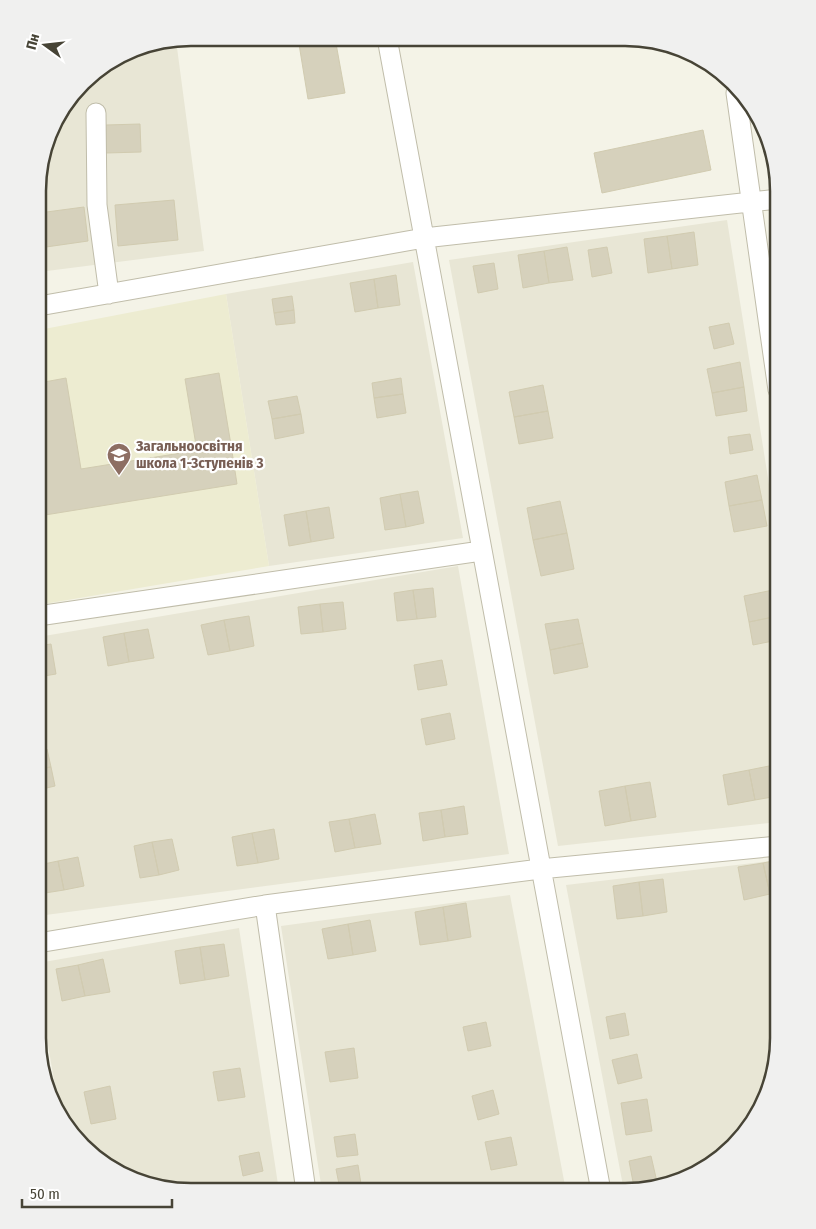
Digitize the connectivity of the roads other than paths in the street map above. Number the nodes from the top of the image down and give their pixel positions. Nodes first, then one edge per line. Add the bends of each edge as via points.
1 (388, 46) edge
2 (737, 100) edge
3 (96, 113) dead end
4 (770, 200) edge
5 (753, 203) junction
6 (424, 238) junction
7 (108, 294) junction
8 (46, 305) edge
9 (770, 329) edge
10 (481, 551) junction
11 (46, 615) edge
12 (769, 847) edge
13 (540, 869) junction
14 (265, 904) junction
15 (46, 942) edge
16 (305, 1183) edge
17 (599, 1183) edge

1 - 6 street
2 - 5 street
3 - 7 street via 97,205
4 - 5 street
5 - 6 street
5 - 9 street
6 - 7 street
6 - 10 street
7 - 8 street
10 - 11 street
10 - 13 street
12 - 13 street
13 - 14 street
13 - 17 street
14 - 15 street
14 - 16 street

